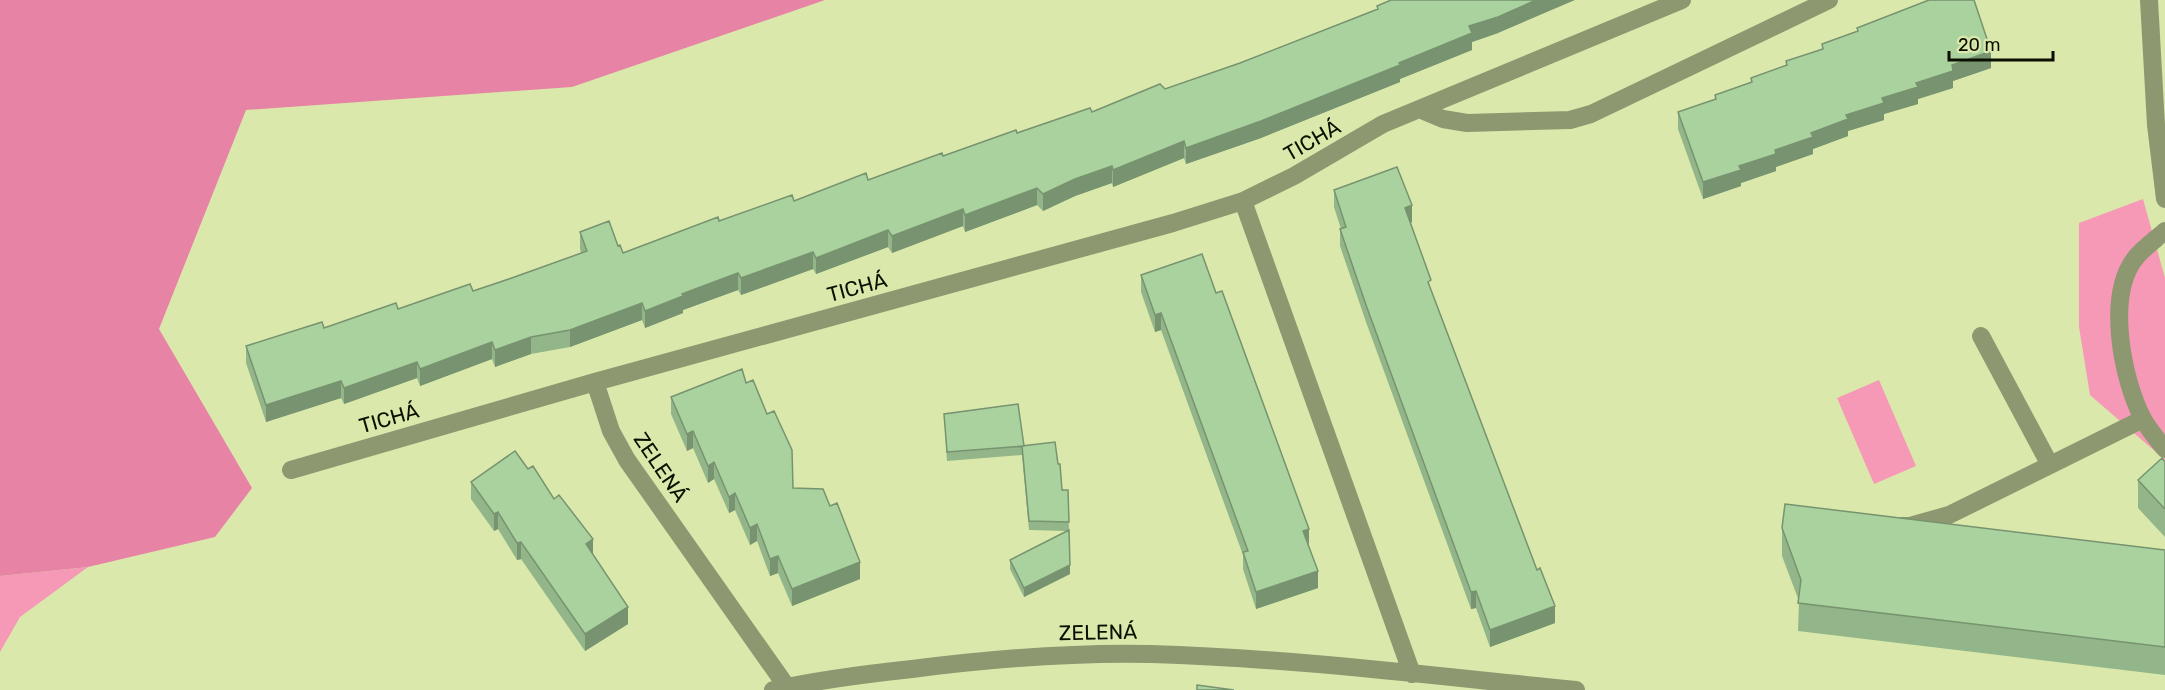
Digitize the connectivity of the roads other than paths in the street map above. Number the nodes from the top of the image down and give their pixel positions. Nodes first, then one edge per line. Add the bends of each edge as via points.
1 (1682, 0) edge
2 (1830, 0) edge
3 (2149, 0) edge
4 (1419, 109) junction
5 (2165, 199) edge
6 (1243, 201) junction
7 (2165, 231) edge
8 (1981, 336) dead end
9 (595, 382) junction
10 (2143, 419) junction
11 (2165, 449) edge
12 (2050, 465) junction
13 (291, 470) dead end
14 (1887, 526) edge
15 (1412, 674) junction
16 (783, 689) edge
17 (1576, 690) edge

1 - 4 street, TICHÁ
2 - 4 street via 1591,114 1570,120 1467,123
3 - 5 street via 2156,125
4 - 6 street, TICHÁ via 1383,124
6 - 9 street, TICHÁ
6 - 15 street
7 - 10 street via 2136,257 2122,286 2119,308 2125,369
8 - 12 street
9 - 13 street, TICHÁ
9 - 16 street, ZELENÁ via 611,431 627,460
10 - 11 street
10 - 12 street
12 - 14 street via 1949,515 1910,526
15 - 16 street, ZELENÁ via 1218,657 1053,655 962,663
15 - 17 street, ZELENÁ

